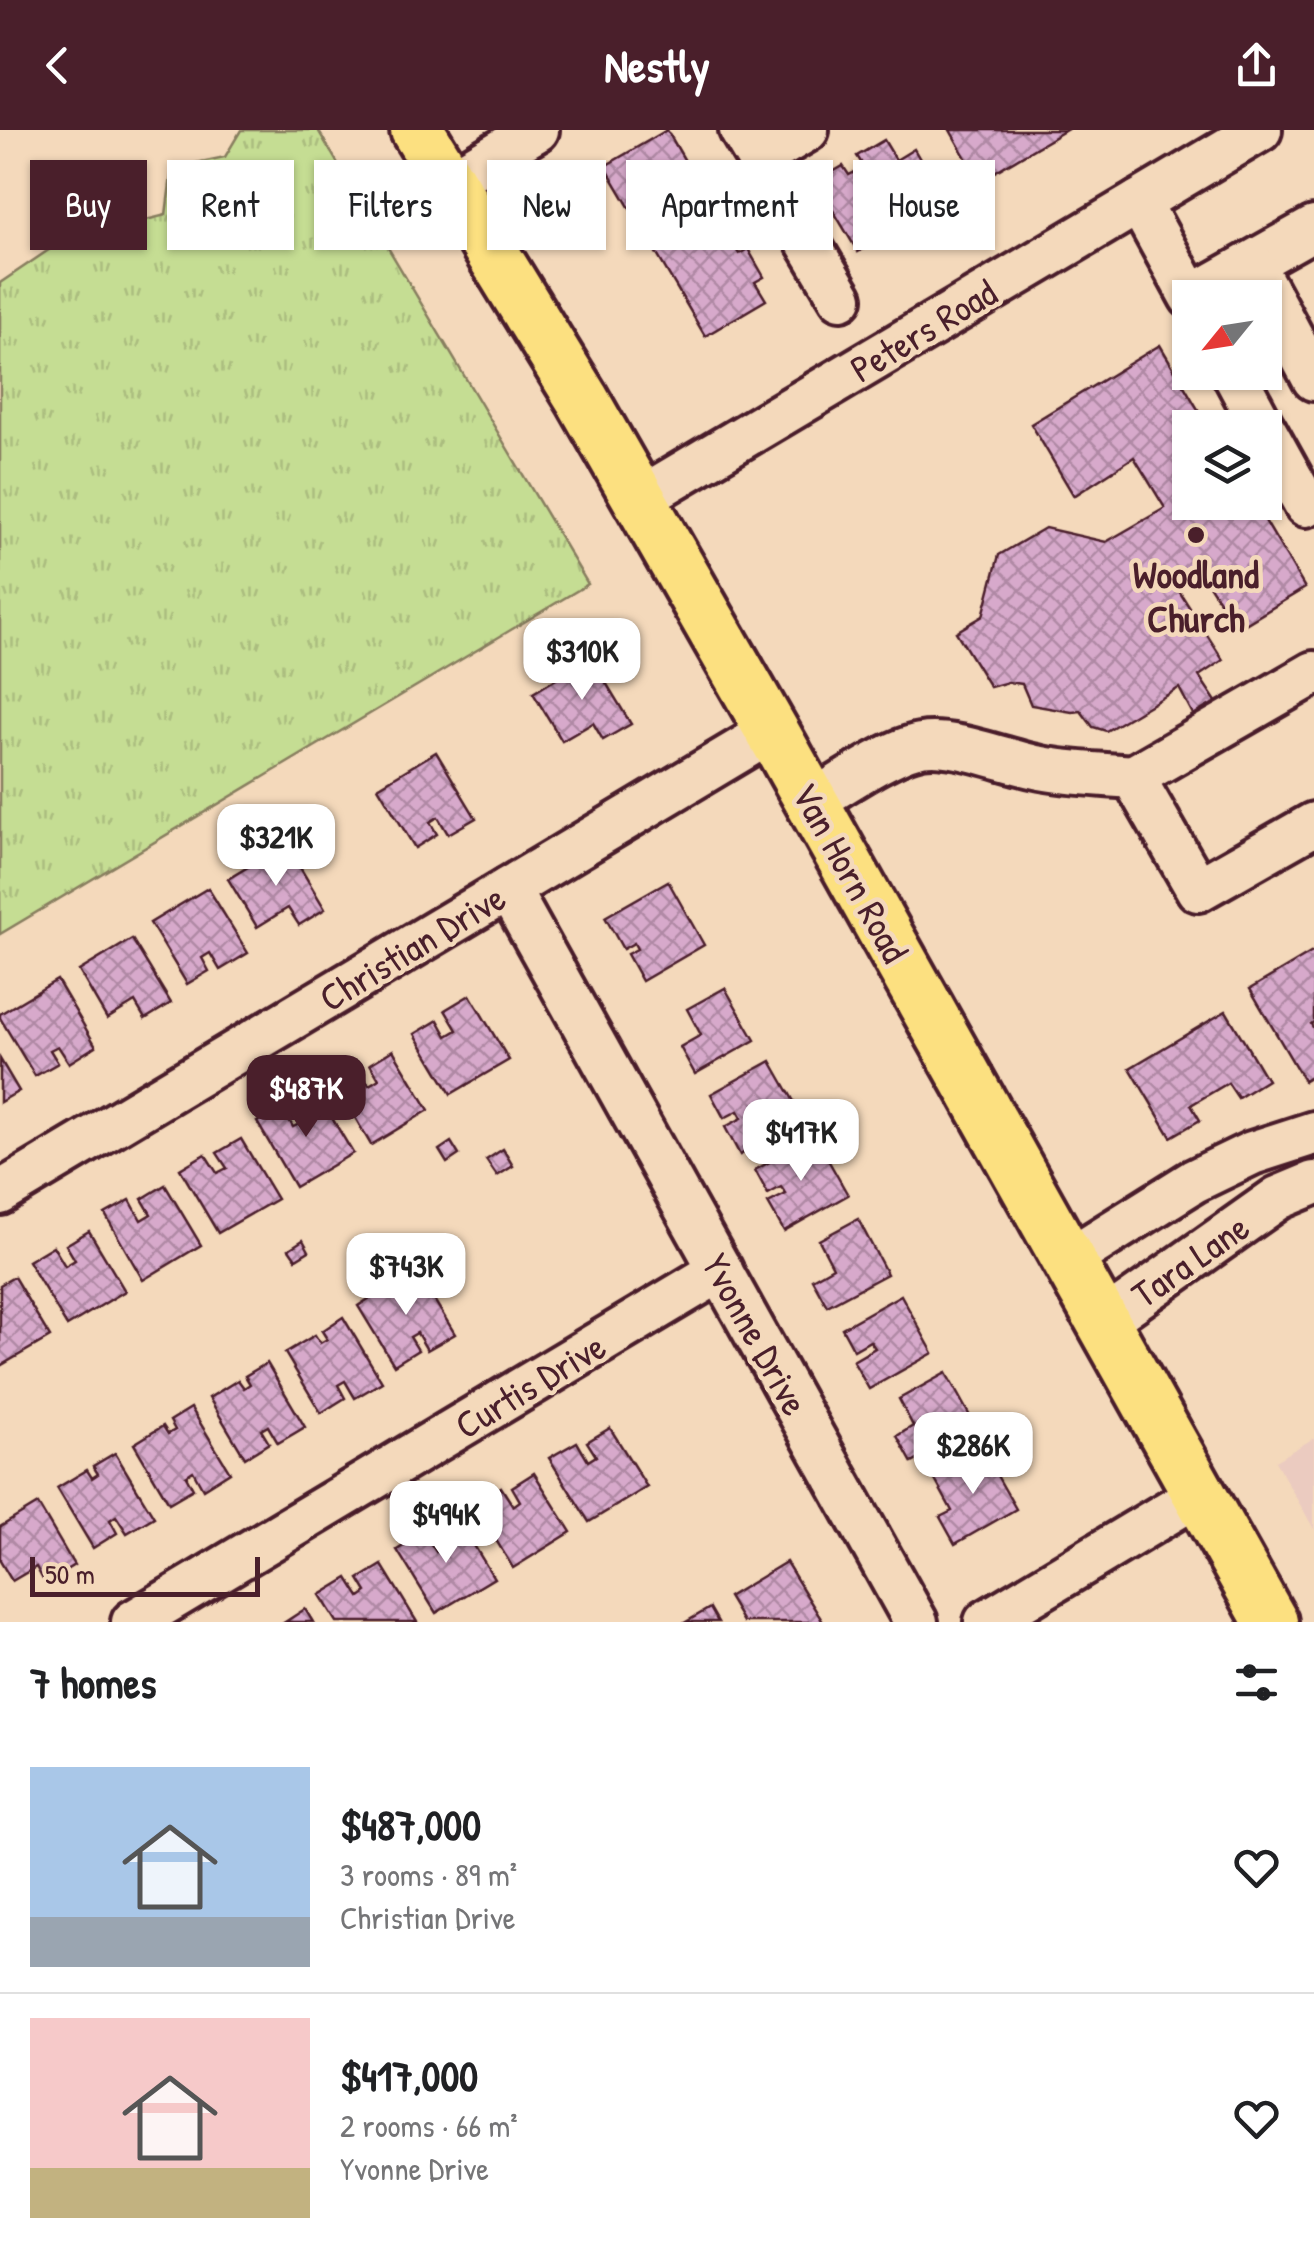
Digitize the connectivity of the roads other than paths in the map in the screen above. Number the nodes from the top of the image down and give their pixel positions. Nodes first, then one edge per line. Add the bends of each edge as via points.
1 (417, 130) edge
2 (537, 130) edge
3 (807, 130) edge
4 (1260, 130) edge
5 (750, 144) edge
6 (435, 160) edge
7 (467, 171) edge
8 (1139, 202) junction
9 (467, 211) edge
10 (1314, 228) edge
11 (1252, 263) junction
12 (842, 298) dead end
13 (1314, 379) edge
14 (1282, 460) edge
15 (639, 499) junction
16 (1311, 509) edge
17 (1314, 673) edge
18 (772, 730) junction
19 (1134, 776) junction
20 (812, 802) junction
21 (1314, 824) edge
22 (508, 889) junction
23 (1314, 1133) edge
24 (1252, 1153) junction
25 (1296, 1190) edge
26 (0, 1193) edge
27 (1068, 1260) junction
28 (720, 1270) junction
29 (1102, 1322) junction
30 (1199, 1494) junction
31 (133, 1622) edge
32 (916, 1622) edge
33 (986, 1622) edge
34 (1271, 1622) edge

1 - 6 main road, Van Horn Road
2 - 7 street
3 - 5 street
4 - 8 street, Peters Road
5 - 12 street
8 - 11 street via 1191,298
8 - 15 street, Peters Road
9 - 15 main road, Van Horn Road
10 - 11 street
11 - 13 street
14 - 16 street
15 - 18 main road, Van Horn Road
17 - 19 street
18 - 20 main road, Van Horn Road
18 - 22 street, Christian Drive
19 - 20 street via 1039,768 937,743 896,754
19 - 21 street via 1198,890
20 - 27 main road, Van Horn Road
22 - 26 street, Christian Drive
22 - 28 street, Yvonne Drive
23 - 24 street, Tara Lane
24 - 25 street, Tara Lane
24 - 27 street, Tara Lane
25 - 29 street, Tara Lane
27 - 29 main road, Van Horn Road
28 - 31 street, Curtis Drive
28 - 32 street, Yvonne Drive
29 - 30 main road, Van Horn Road
30 - 33 street
30 - 34 main road, Van Horn Road

